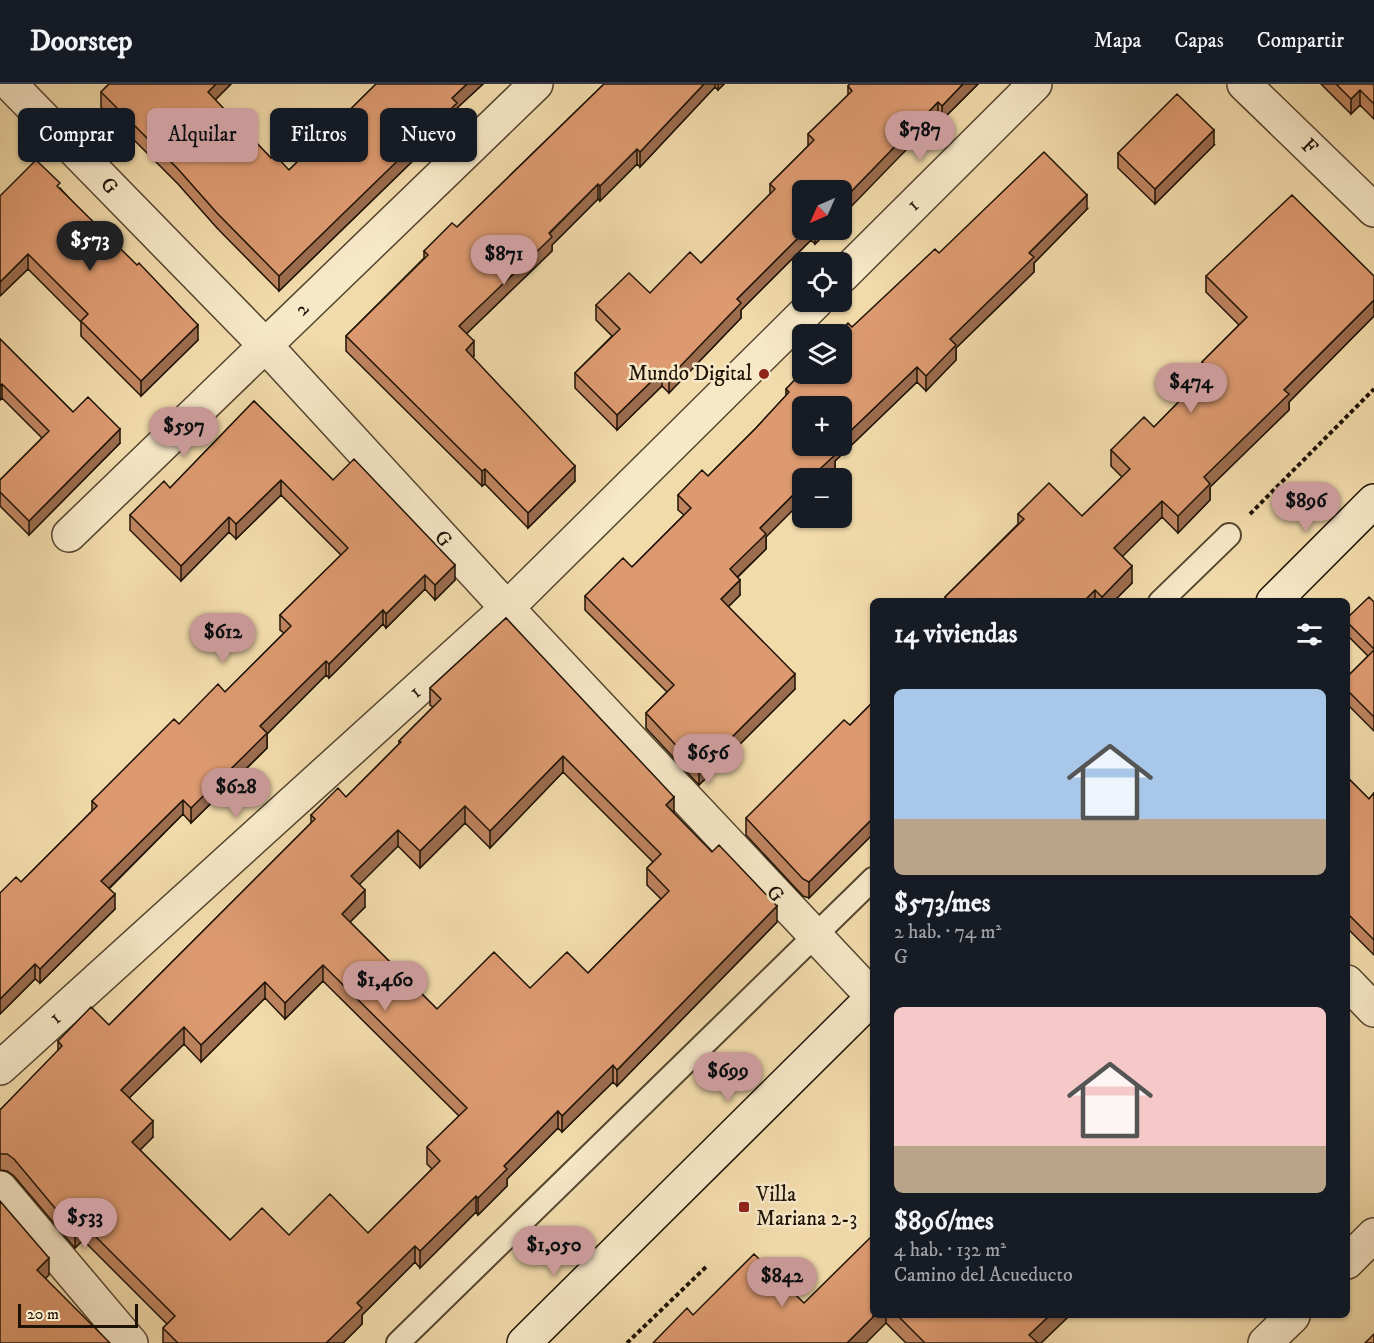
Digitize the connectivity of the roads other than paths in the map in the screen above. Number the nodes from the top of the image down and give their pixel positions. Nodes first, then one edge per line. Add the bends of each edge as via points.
1 (9, 84) edge
2 (536, 84) edge
3 (1035, 84) edge
4 (1244, 84) edge
5 (0, 95) edge
6 (1374, 210) edge
7 (852, 266) edge
8 (806, 312) edge
9 (264, 344) junction
10 (1374, 501) edge
11 (69, 535) dead end
12 (1229, 535) road end
13 (1164, 598) edge
14 (1278, 598) edge
15 (507, 608) junction
16 (870, 882) edge
17 (814, 936) junction
18 (1350, 985) edge
19 (870, 994) edge
20 (870, 1000) edge
21 (1374, 1010) edge
22 (0, 1068) edge
23 (0, 1188) edge
24 (1374, 1235) edge
25 (1350, 1259) edge
26 (1291, 1318) edge
27 (131, 1343) edge
28 (398, 1343) edge
29 (524, 1343) edge
30 (1265, 1343) edge

1 - 5 street
1 - 9 street, G
2 - 9 street, 2
3 - 7 street, 1
4 - 6 street, F
8 - 15 street, 1
9 - 11 street, 2
9 - 15 street, G
10 - 14 street
12 - 13 lane
15 - 17 street, G
15 - 22 street, 1
16 - 17 lane
17 - 19 street, G
17 - 28 lane
18 - 21 street
20 - 29 street
23 - 27 street
24 - 25 street
26 - 30 street

